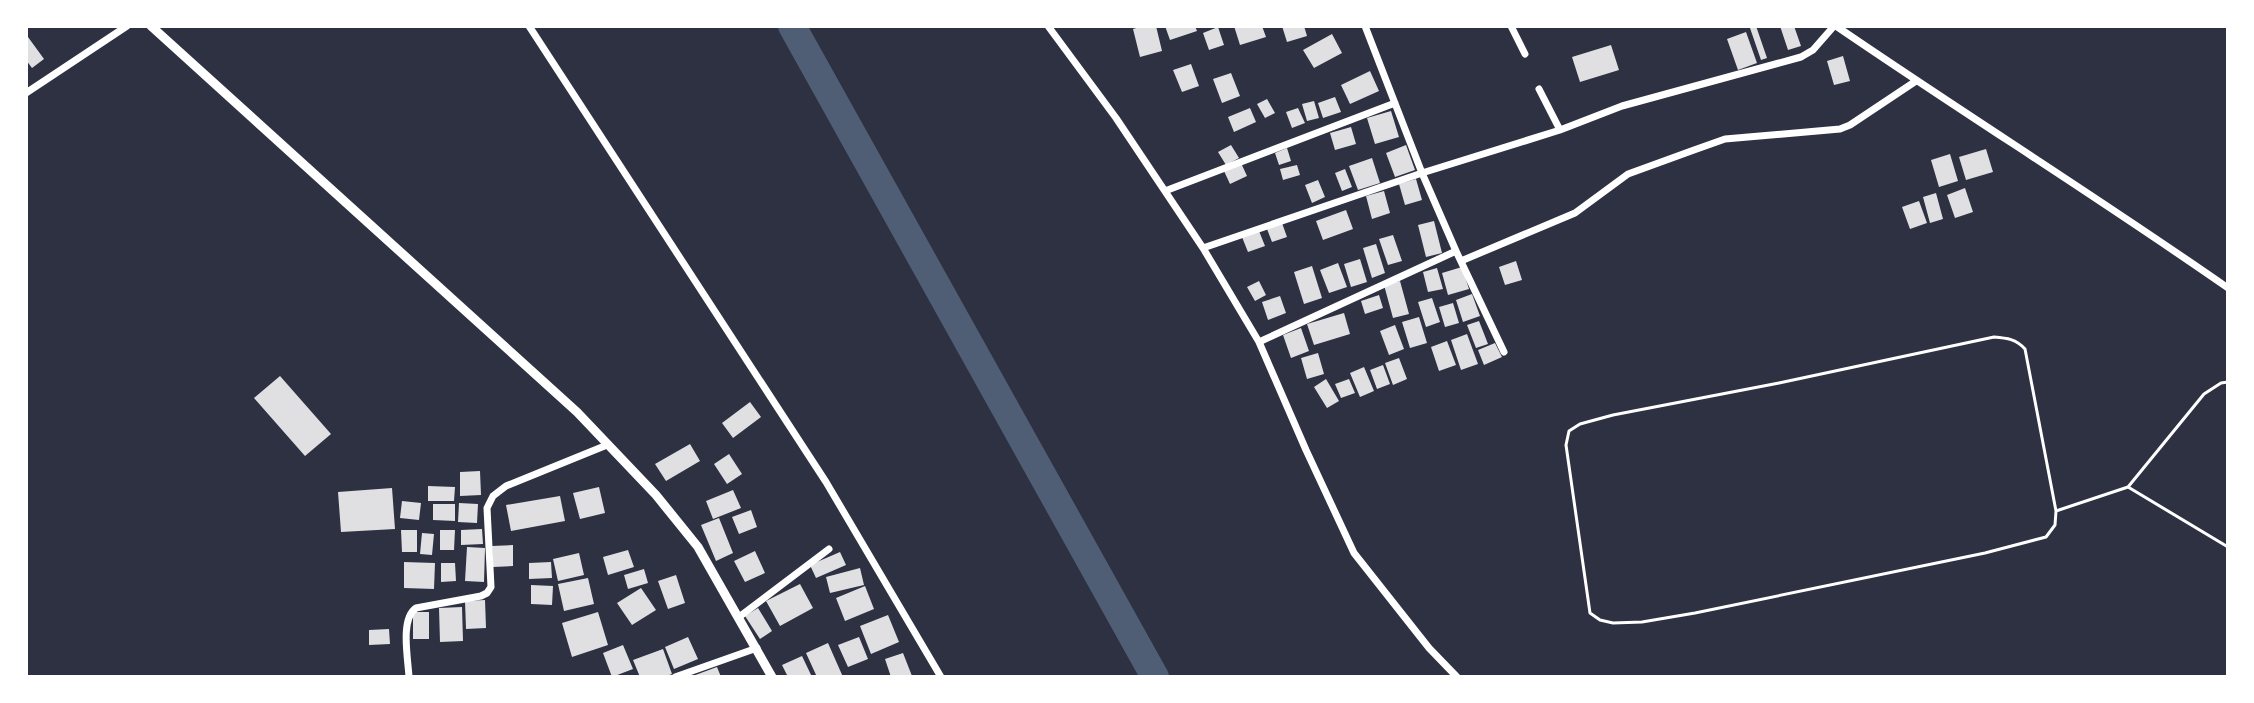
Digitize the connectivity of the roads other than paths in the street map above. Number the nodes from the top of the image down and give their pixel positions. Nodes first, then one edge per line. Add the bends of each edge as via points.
1 (127, 26) edge
2 (151, 26) edge
3 (529, 26) edge
4 (1048, 26) edge
5 (1365, 26) edge
6 (1511, 26) edge
7 (1835, 26) edge
8 (1525, 54) dead end
9 (1916, 81) junction
10 (1539, 89) dead end
11 (26, 93) edge
12 (1395, 103) junction
13 (1560, 130) junction
14 (1422, 173) junction
15 (1165, 191) junction
16 (1203, 248) junction
17 (1456, 251) junction
18 (1461, 261) junction
19 (2228, 288) edge
20 (1259, 342) junction
21 (1504, 352) dead end
22 (2228, 382) edge
23 (607, 445) junction
24 (2128, 487) junction
25 (2056, 511) junction
26 (2228, 547) edge
27 (829, 549) dead end
28 (739, 617) junction
29 (757, 648) junction
30 (409, 677) edge
31 (675, 677) edge
32 (772, 677) edge
33 (941, 677) edge
34 (1457, 677) edge

1 - 11 street
2 - 23 main road via 577,412
3 - 33 street via 826,482
4 - 15 street
5 - 12 street
6 - 8 street
7 - 9 street
7 - 13 street via 1801,57 1622,106
9 - 18 street via 1840,129 1725,139 1628,174 1575,213
9 - 19 street
10 - 13 street
12 - 14 street
12 - 15 street
13 - 14 street
14 - 16 street
14 - 17 street
15 - 16 street
16 - 20 street
17 - 18 street
17 - 20 street
18 - 21 street
20 - 34 street via 1354,553
22 - 24 lane via 2204,394
23 - 28 main road via 698,547
23 - 30 street via 493,496 487,508 491,587 481,596 411,611
24 - 25 lane
24 - 26 lane
25 - 25 lane via 2055,525 2035,541 1695,613 1613,623 1590,613 1566,445 1569,431 1613,415 2009,338 2025,349
27 - 28 street
28 - 29 main road
29 - 31 street
29 - 32 main road

